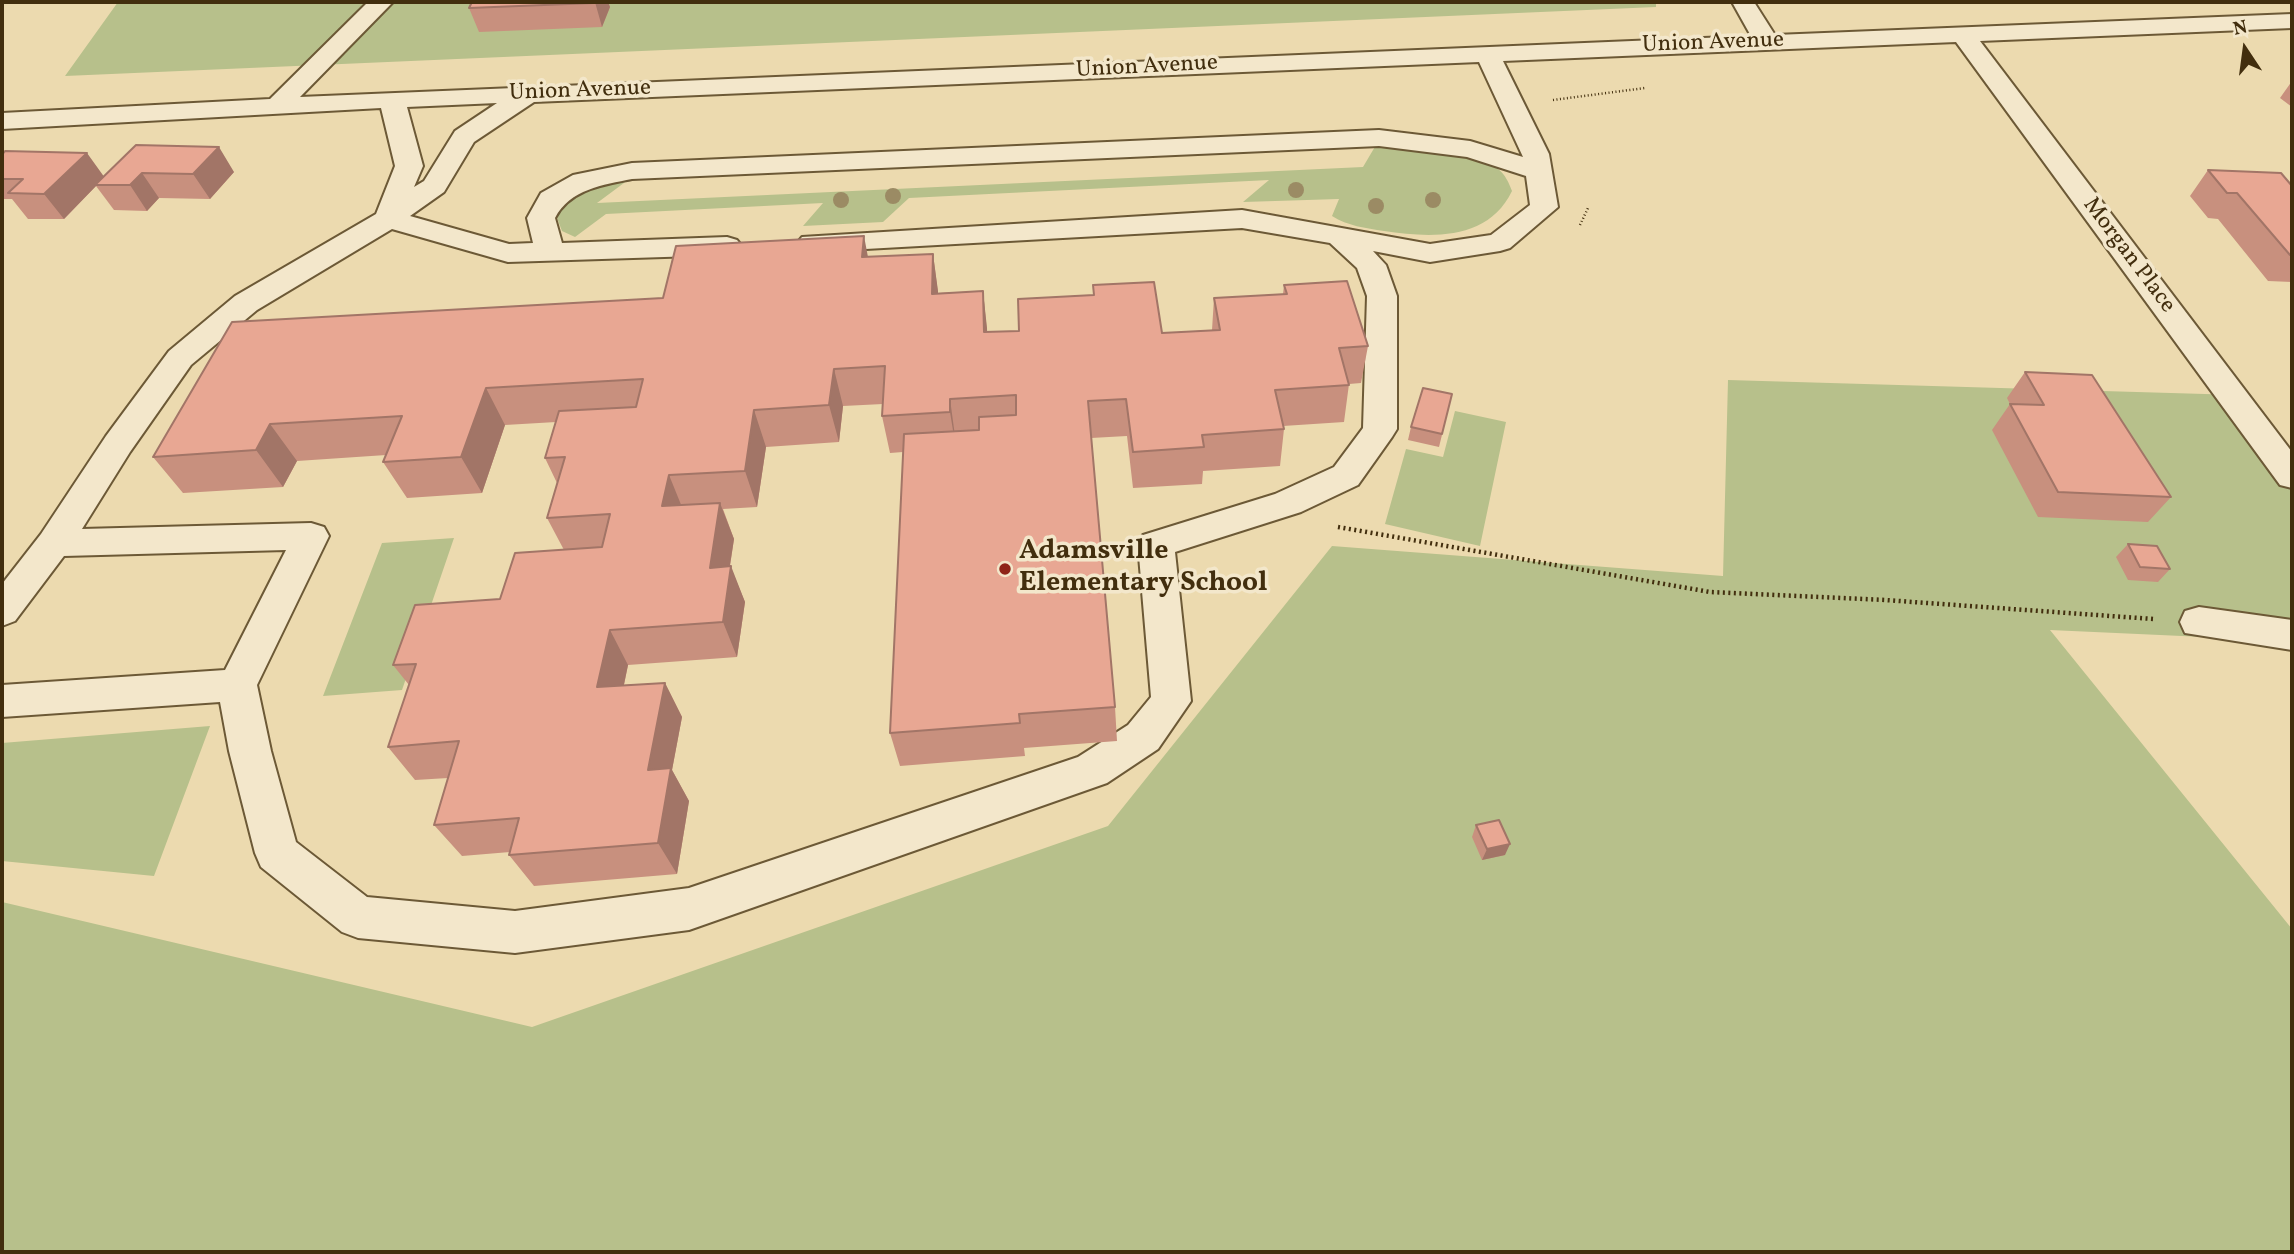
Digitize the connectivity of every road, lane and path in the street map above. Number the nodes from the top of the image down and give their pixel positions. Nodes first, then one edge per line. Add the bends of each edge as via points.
1 (381, 2) edge
2 (1743, 2) edge
3 (2292, 21) edge
4 (1964, 36) junction
5 (1766, 41) junction
6 (1487, 53) junction
7 (527, 95) junction
8 (392, 100) junction
9 (275, 108) junction
10 (2, 121) edge
11 (1539, 171) junction
12 (388, 219) junction
13 (1336, 234) junction
14 (791, 244) edge
15 (751, 245) edge
16 (550, 252) junction
17 (2292, 476) edge
18 (1288, 503) junction
19 (54, 543) junction
20 (2, 611) edge
21 (2199, 622) joint
22 (2292, 635) edge
23 (237, 685) junction
24 (2, 701) edge

1 - 9 street
2 - 5 street
3 - 4 street, Union Avenue
4 - 5 street, Union Avenue
4 - 17 street, Morgan Place
5 - 6 street, Union Avenue
6 - 7 street, Union Avenue
6 - 11 street via 1536,154
7 - 8 street, Union Avenue
7 - 12 street via 464,137 434,186
8 - 9 street, Union Avenue
8 - 12 street via 409,166
9 - 10 street, Union Avenue
11 - 13 street via 1544,207 1500,242 1430,253
11 - 16 street via 1470,149 1379,138 632,171 583,181 551,199 541,218
12 - 16 street via 508,253
12 - 19 street via 246,303 180,358
13 - 14 street via 1242,219
13 - 18 street via 1371,265 1382,296 1380,429 1346,475
15 - 16 street
18 - 21 path via 1318,524 1710,592
18 - 23 street via 1156,544 1171,701 1143,737 1092,770 689,909 515,932 358,916 277,853
19 - 20 street
19 - 23 street via 312,536
21 - 22 street
23 - 24 street

